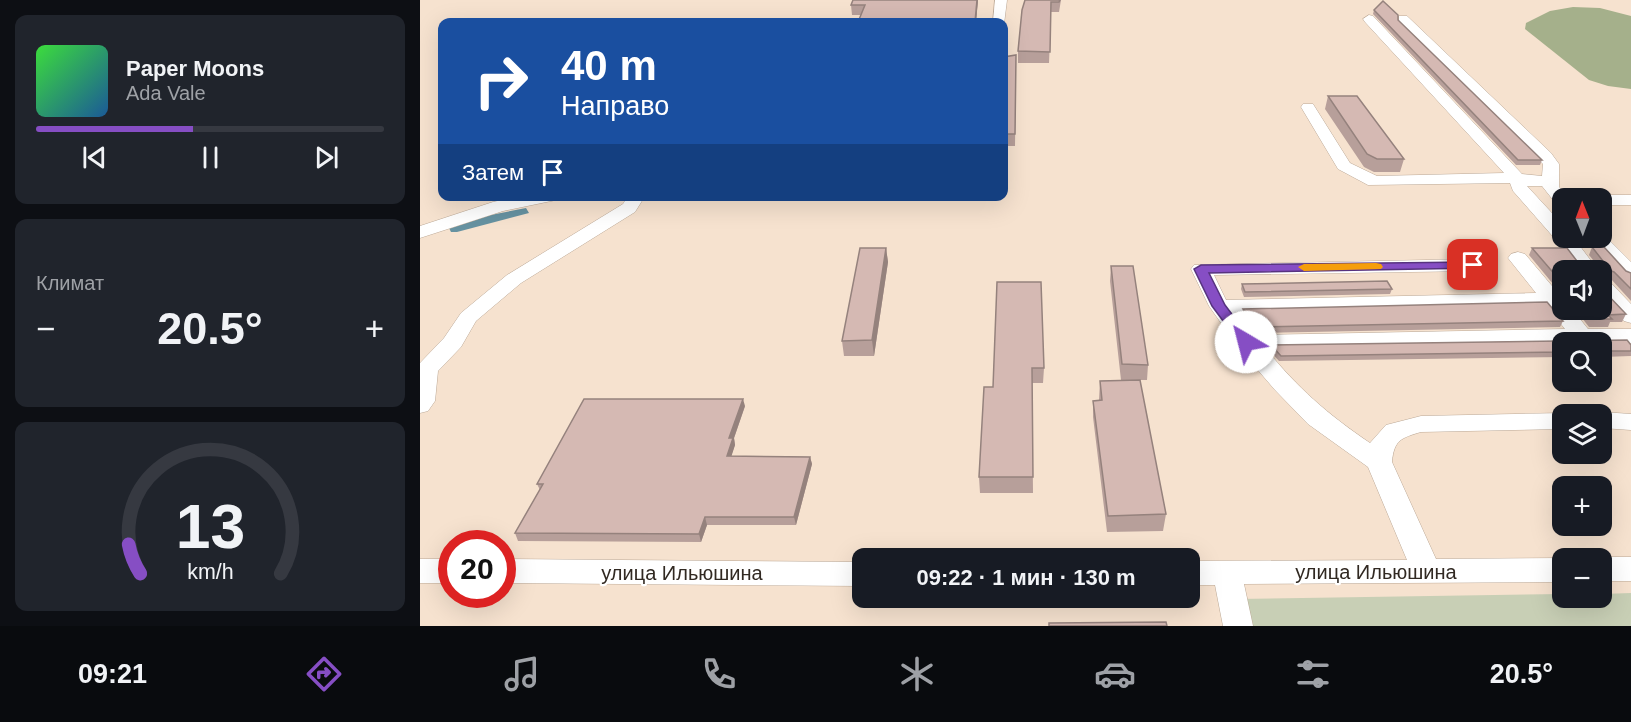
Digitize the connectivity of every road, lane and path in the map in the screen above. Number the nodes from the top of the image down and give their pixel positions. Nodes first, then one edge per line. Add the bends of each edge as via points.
1 (1001, 0) edge
2 (999, 18) edge
3 (1369, 19) dead end
4 (1403, 19) dead end
5 (1308, 107) dead end
6 (1513, 173) junction
7 (1550, 175) junction
8 (1552, 190) edge
9 (1612, 200) edge
10 (1631, 200) edge
11 (524, 201) edge
12 (634, 201) edge
13 (1552, 225) edge
14 (420, 232) edge
15 (1570, 248) edge
16 (1607, 248) edge
17 (1518, 258) dead end
18 (1579, 260) edge
19 (1473, 265) dead end
20 (1631, 273) edge
21 (1612, 296) edge
22 (1552, 299) joint
23 (1219, 306) junction
24 (1631, 317) edge
25 (1570, 320) edge
26 (1580, 332) edge
27 (1552, 336) edge
28 (1612, 336) edge
29 (1631, 336) edge
30 (1246, 342) junction
31 (420, 405) edge
32 (1552, 421) edge
33 (1612, 421) edge
34 (1631, 422) edge
35 (1379, 462) junction
36 (1631, 568) edge
37 (1612, 569) edge
38 (1552, 570) edge
39 (420, 571) edge
40 (438, 571) edge
41 (516, 571) edge
42 (1427, 572) junction
43 (1200, 573) edge
44 (1227, 573) junction
45 (852, 574) edge
46 (1238, 626) edge

1 - 2 street
3 - 6 street
4 - 7 street via 1545,156
5 - 6 street via 1344,166 1374,181
6 - 7 street
6 - 13 street via 1518,187
7 - 8 street
9 - 10 street
11 - 14 street
12 - 31 street via 629,208 514,279 468,317 453,342 427,369
15 - 18 street
16 - 20 street
17 - 22 street
19 - 23 street via 1201,269
21 - 24 street
22 - 23 street
23 - 30 street
25 - 26 street
27 - 30 street
28 - 29 street
30 - 35 street via 1317,418
32 - 35 street via 1421,424 1395,431 1381,445
33 - 34 street
35 - 42 street
36 - 37 street
38 - 42 street, улица Ильюшина
39 - 40 street
41 - 45 street, улица Ильюшина
42 - 44 street, улица Ильюшина
43 - 44 street, улица Ильюшина
44 - 46 street

